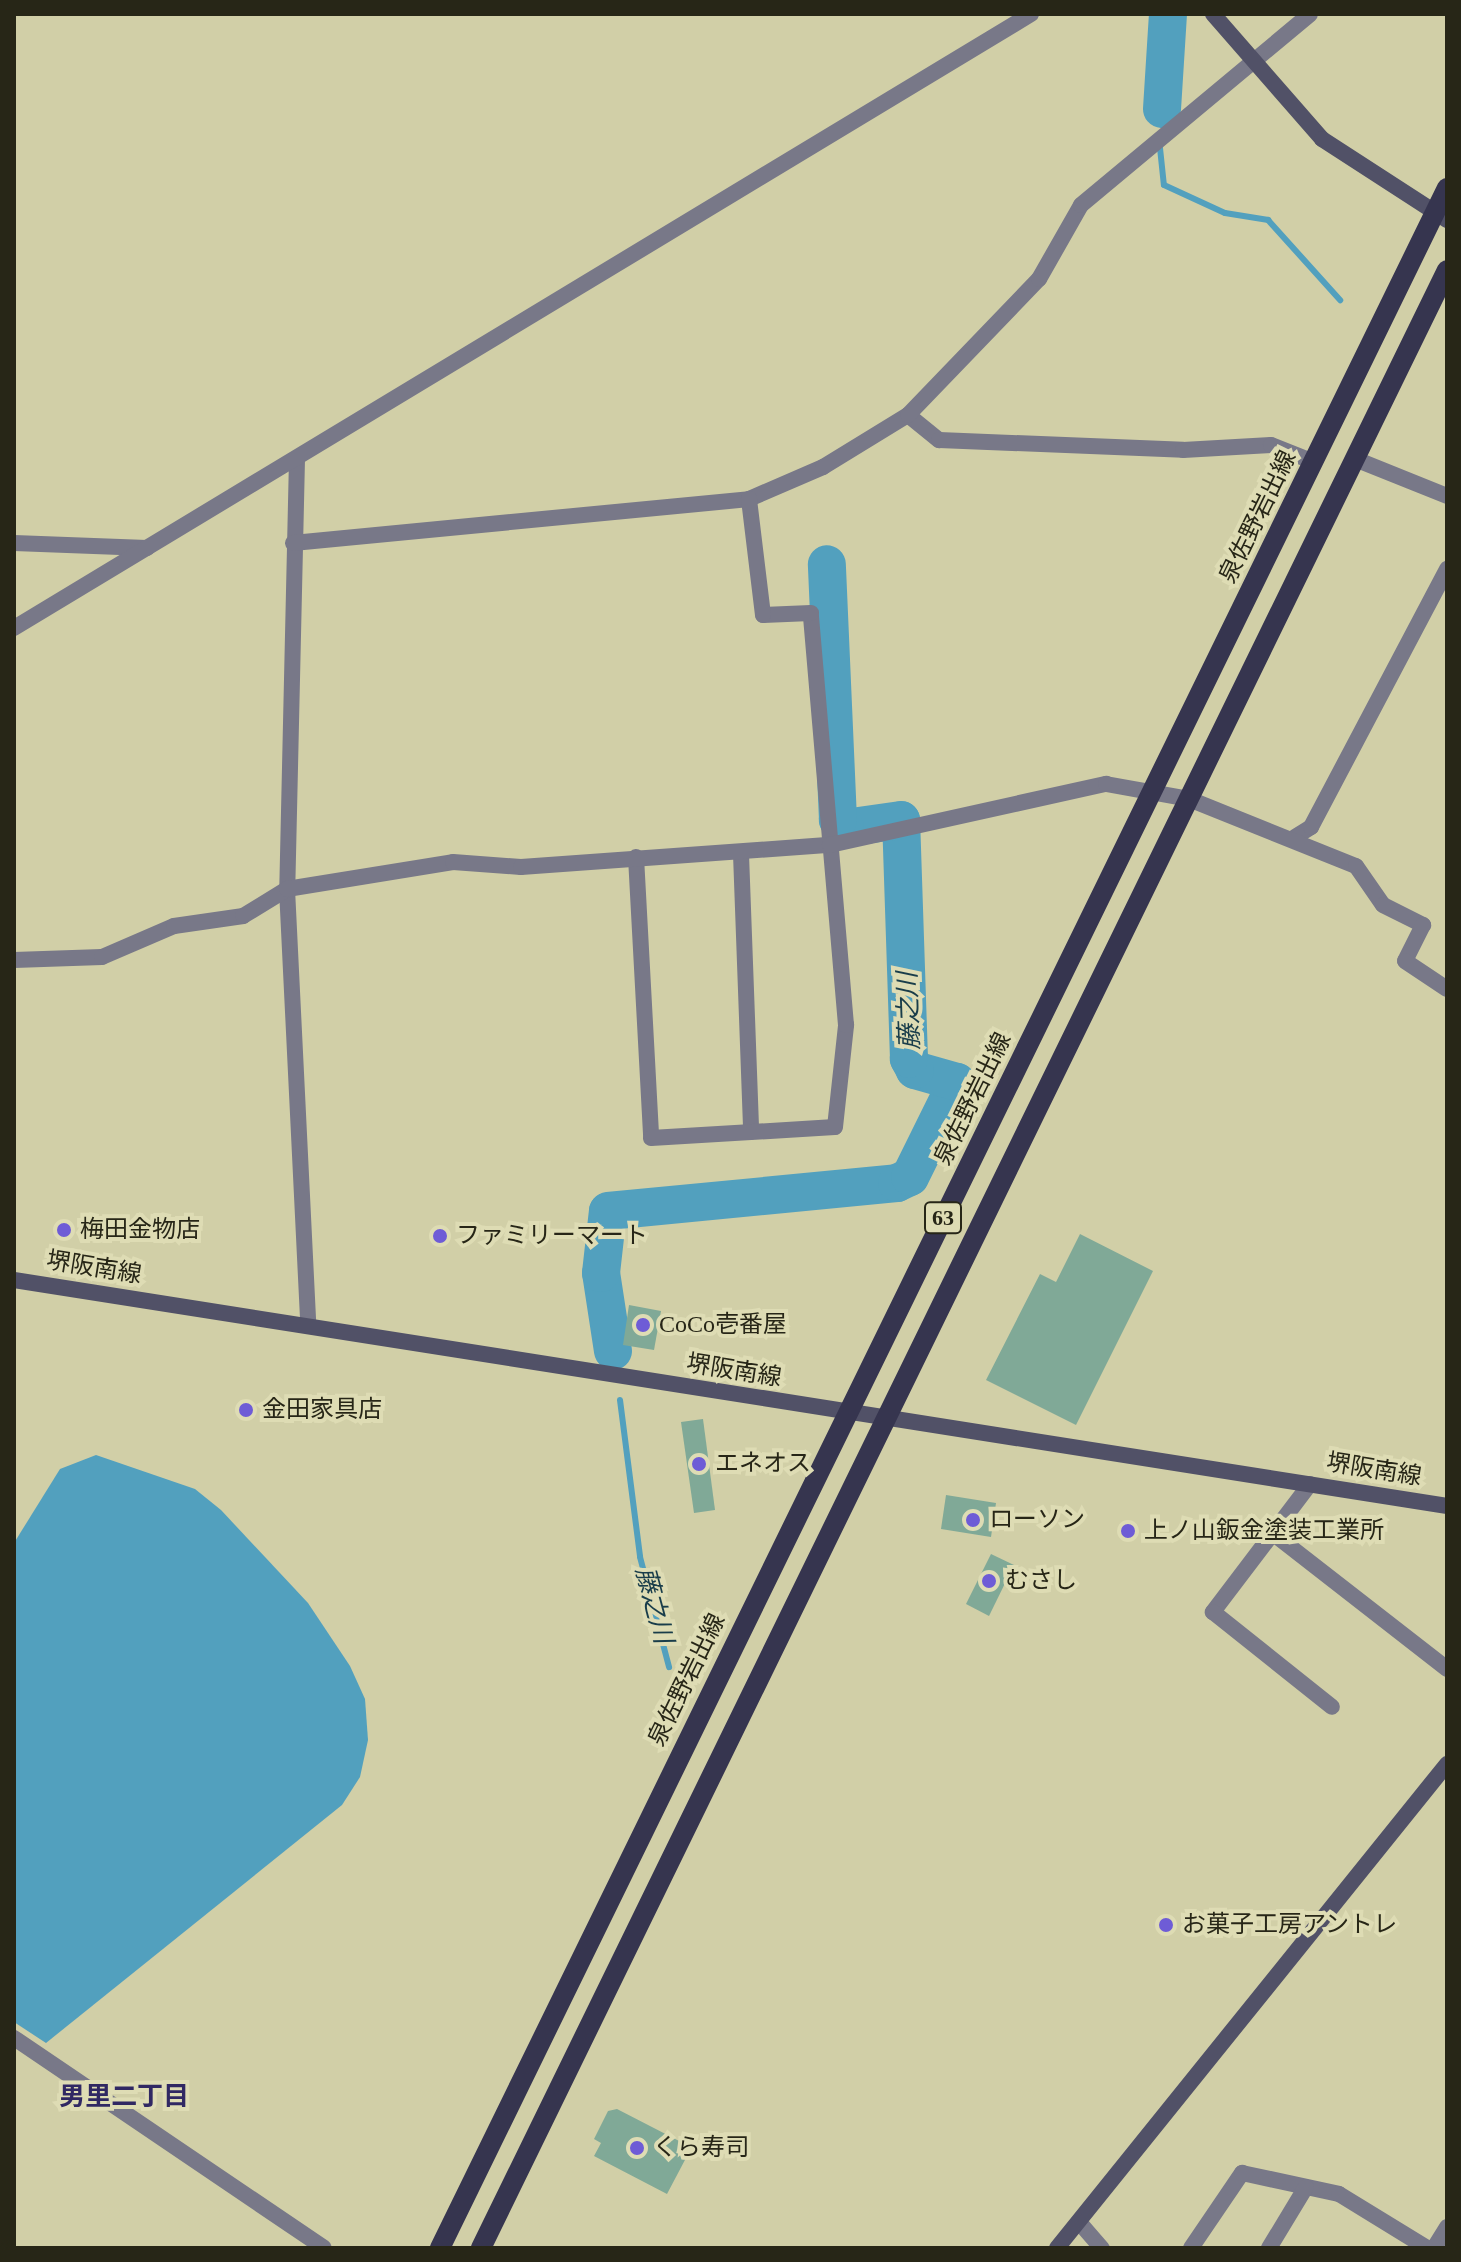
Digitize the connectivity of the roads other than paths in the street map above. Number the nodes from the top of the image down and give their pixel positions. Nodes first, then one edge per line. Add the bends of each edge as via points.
1 (1031, 14) edge
2 (1213, 14) edge
3 (1310, 14) edge
4 (1251, 62) junction
5 (1447, 188) edge
6 (1440, 216) edge
7 (1447, 270) edge
8 (908, 415) junction
9 (297, 459) junction
10 (1355, 459) junction
11 (1314, 462) junction
12 (1447, 496) edge
13 (749, 499) junction
14 (14, 543) edge
15 (293, 543) junction
16 (147, 548) junction
17 (1447, 569) edge
18 (14, 628) edge
19 (1153, 793) junction
20 (1189, 799) junction
21 (1295, 837) junction
22 (830, 845) junction
23 (741, 854) junction
24 (636, 857) junction
25 (287, 889) junction
26 (14, 960) edge
27 (1447, 989) edge
28 (751, 1132) junction
29 (14, 1280) edge
30 (308, 1325) junction
31 (846, 1414) junction
32 (889, 1418) junction
33 (1310, 1484) junction
34 (1447, 1506) edge
35 (1275, 1535) junction
36 (1447, 1669) edge
37 (1332, 1707) dead end
38 (1447, 1764) edge
39 (14, 2038) edge
40 (1306, 2187) junction
41 (1079, 2222) junction
42 (1447, 2227) edge
43 (324, 2248) edge
44 (440, 2248) edge
45 (481, 2248) edge
46 (1057, 2248) edge
47 (1102, 2248) edge
48 (1191, 2248) edge
49 (1269, 2248) edge
50 (1427, 2248) edge
51 (1434, 2248) edge

1 - 9 street
2 - 4 main road
3 - 4 street
4 - 6 main road via 1322,139
4 - 8 street via 1081,205 1039,279
5 - 6 main road, 泉佐野岩出線 / 63
6 - 11 main road, 泉佐野岩出線 / 63
7 - 10 main road, 63
8 - 11 street via 939,440 1183,450 1271,445
8 - 13 street via 823,467
9 - 15 street
9 - 16 street
10 - 12 street
10 - 20 main road, 63
11 - 19 main road, 泉佐野岩出線 / 63
13 - 15 street
13 - 22 street via 763,615 811,613
14 - 16 street
15 - 25 street
16 - 18 street
17 - 21 street via 1311,827
19 - 20 street
19 - 22 street via 1106,784 993,803
19 - 31 main road, 泉佐野岩出線 / 63
20 - 21 street
20 - 32 main road, 63
21 - 27 street via 1356,866 1383,905 1423,925 1405,961
22 - 23 street
22 - 28 street via 846,1025 835,1127
23 - 24 street
23 - 28 street
24 - 25 street via 521,867 453,862
24 - 28 street via 651,1138
25 - 26 street via 243,916 174,926 102,957
25 - 30 street
29 - 30 main road, 堺阪南線
30 - 31 main road, 堺阪南線
31 - 32 main road, 堺阪南線
31 - 44 main road, 泉佐野岩出線 / 63
32 - 33 main road, 堺阪南線
32 - 45 main road, 63
33 - 34 main road, 堺阪南線
33 - 35 street
35 - 36 street
35 - 37 street via 1213,1612
38 - 41 main road
39 - 43 street
40 - 48 street via 1242,2173
40 - 49 street
40 - 50 street via 1339,2194
41 - 46 main road
41 - 47 street
42 - 51 street

